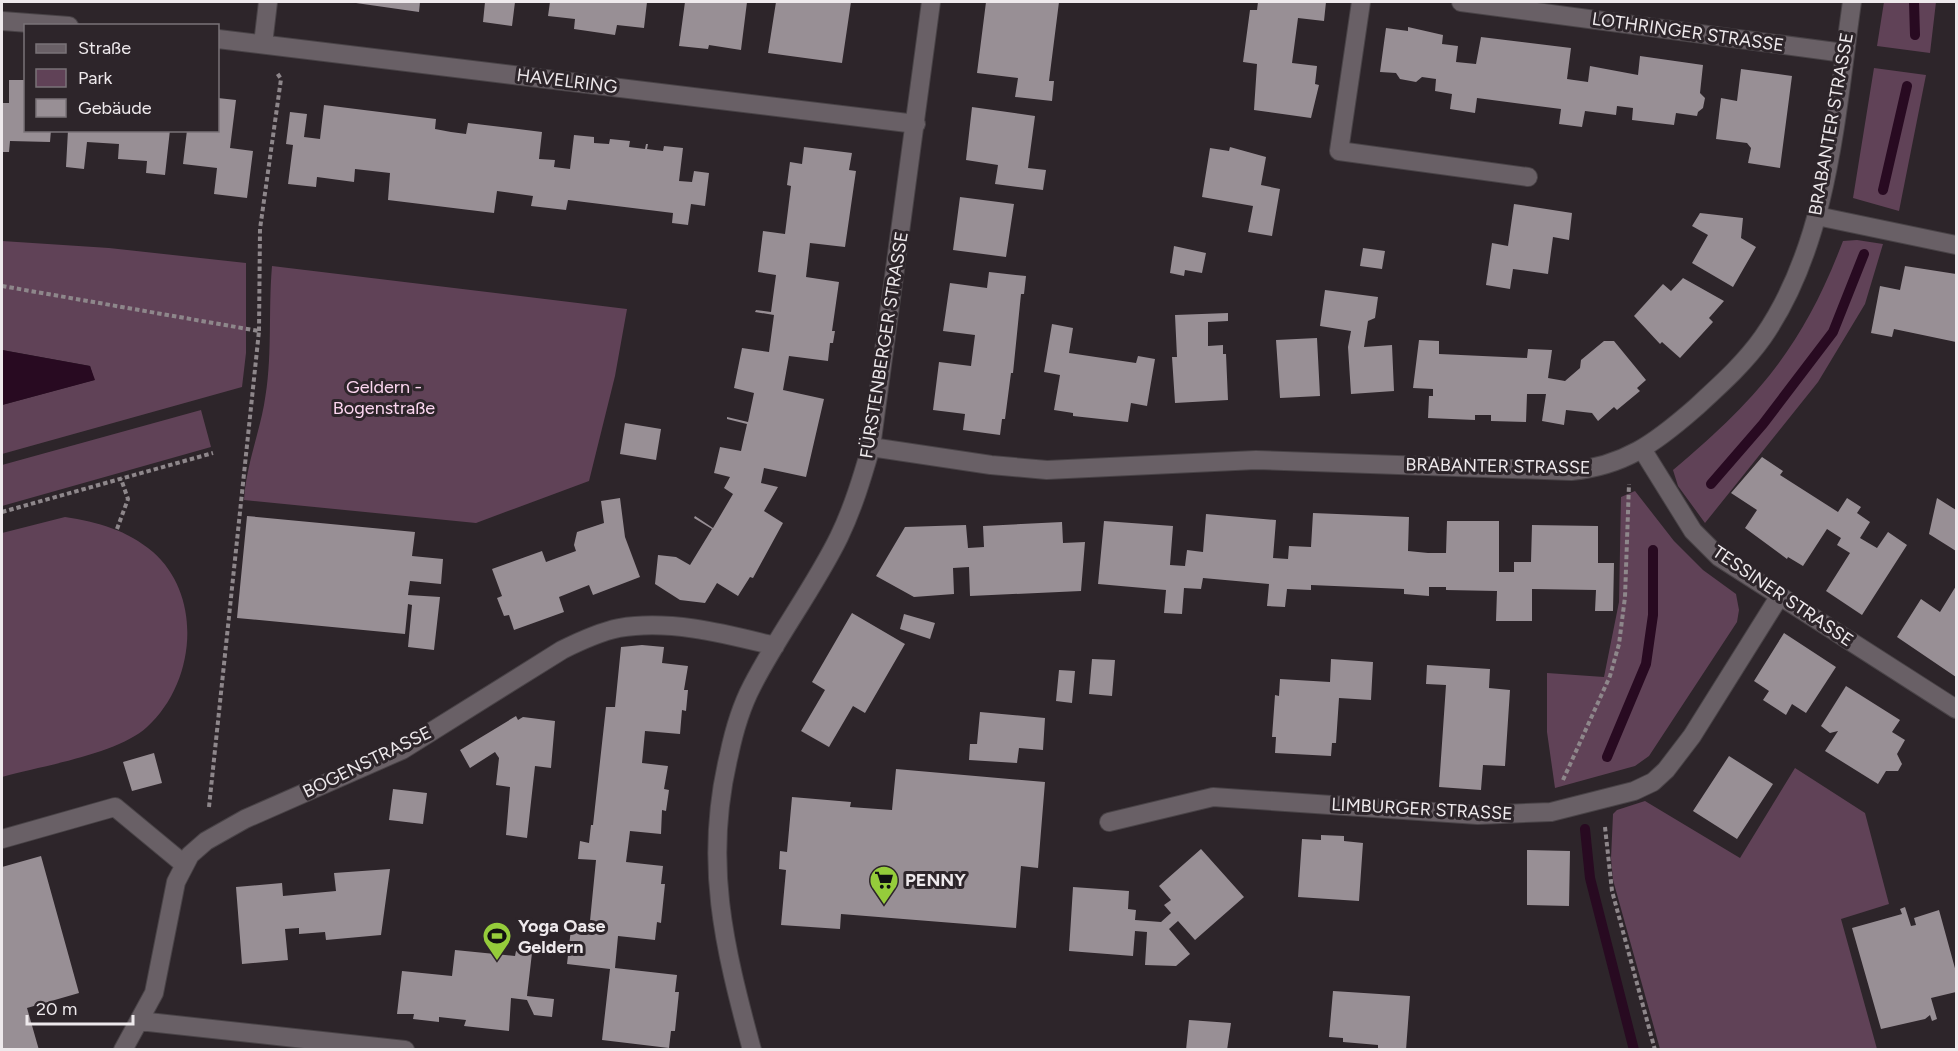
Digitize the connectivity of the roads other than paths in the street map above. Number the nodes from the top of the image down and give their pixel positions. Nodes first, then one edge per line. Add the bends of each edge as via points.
1 (268, 2) edge
2 (931, 2) edge
3 (1361, 2) edge
4 (1461, 2) edge
5 (1852, 2) edge
6 (2, 21) edge
7 (42, 24) edge
8 (219, 39) edge
9 (263, 44) junction
10 (1844, 53) junction
11 (915, 124) junction
12 (1528, 177) dead end
13 (1817, 216) junction
14 (1956, 245) edge
15 (871, 447) junction
16 (1636, 452) junction
17 (1779, 597) junction
18 (775, 646) junction
19 (1956, 709) edge
20 (1109, 822) dead end
21 (2, 839) edge
22 (185, 865) junction
23 (139, 1020) junction
24 (123, 1050) edge
25 (405, 1050) edge
26 (752, 1050) edge

1 - 9 street
2 - 11 street, FÜRSTENBERGER STRASSE
3 - 12 street via 1339,151
4 - 10 street, LOTHRINGER STRASSE
5 - 10 street, BRABANTER STRASSE
6 - 7 street
8 - 9 street, HAVELRING
9 - 11 street, HAVELRING
10 - 13 street, BRABANTER STRASSE
11 - 15 street, FÜRSTENBERGER STRASSE
13 - 14 street
13 - 16 street, BRABANTER STRASSE via 1804,257 1764,335 1740,367 1667,432
15 - 16 street, BRABANTER STRASSE via 1047,470 1256,460 1571,471 1598,468
15 - 18 street, FÜRSTENBERGER STRASSE via 857,495 838,538
16 - 17 street, TESSINER STRASSE via 1693,531 1719,557
17 - 19 street, TESSINER STRASSE
17 - 20 street, LIMBURGER STRASSE via 1692,736 1666,770 1634,791 1551,812 1478,814 1213,797
18 - 22 street, BOGENSTRASSE via 722,633 644,625 617,628 591,637 562,650 402,750 245,819 206,841
18 - 26 street, FÜRSTENBERGER STRASSE via 751,687 735,729 717,826 722,931
21 - 22 street via 115,807
22 - 23 street, BOGENSTRASSE via 176,882 154,993
23 - 24 street, BOGENSTRASSE
23 - 25 street

